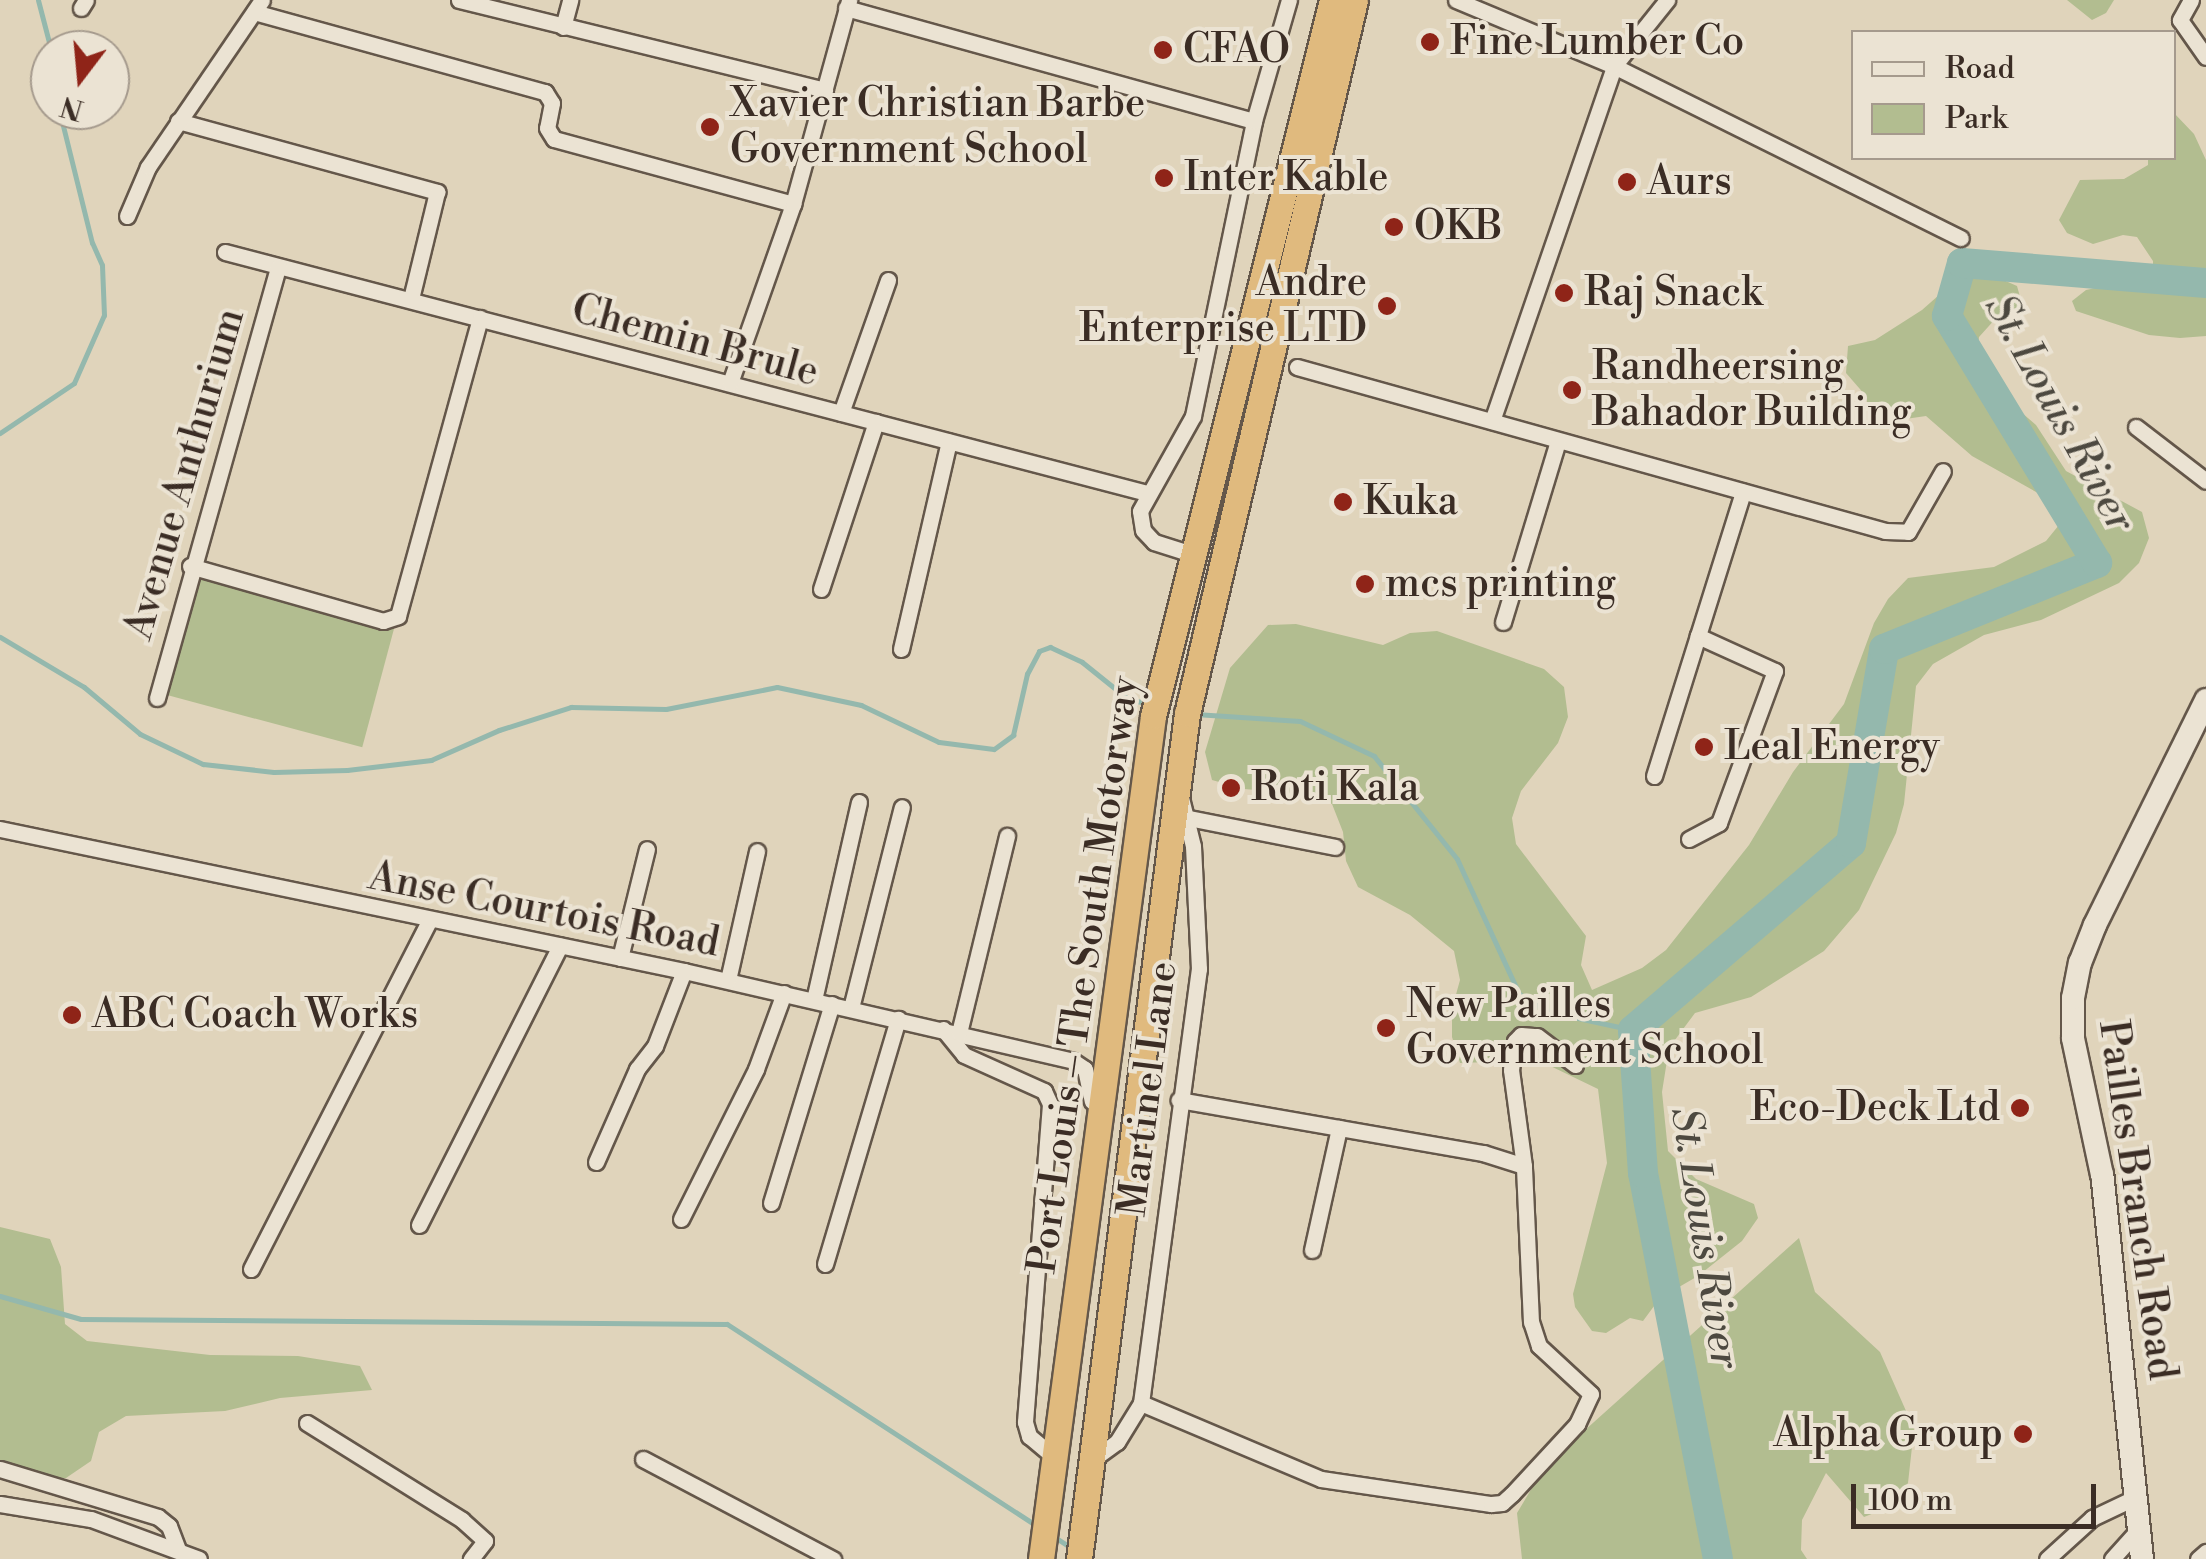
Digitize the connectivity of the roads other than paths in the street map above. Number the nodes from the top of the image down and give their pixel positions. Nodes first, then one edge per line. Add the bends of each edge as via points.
1 (459, 0) edge
2 (570, 0) edge
3 (1289, 0) edge
4 (1332, 0) edge
5 (1355, 0) edge
6 (1456, 0) edge
7 (1667, 0) edge
8 (2192, 0) edge
9 (847, 4) edge
10 (258, 6) edge
11 (563, 27) junction
12 (2206, 58) edge
13 (1614, 66) junction
14 (825, 90) junction
15 (178, 120) junction
16 (1254, 121) junction
17 (793, 204) junction
18 (127, 216) dead end
19 (1961, 238) dead end
20 (226, 252) dead end
21 (278, 266) junction
22 (888, 280) dead end
23 (411, 300) junction
24 (480, 318) junction
25 (1297, 366) dead end
26 (730, 383) junction
27 (842, 413) junction
28 (1492, 421) junction
29 (876, 422) junction
30 (2136, 426) dead end
31 (949, 441) junction
32 (1558, 441) junction
33 (1943, 470) dead end
34 (2206, 481) edge
35 (1743, 492) junction
36 (1147, 493) junction
37 (1195, 555) junction
38 (190, 566) junction
39 (821, 589) dead end
40 (1502, 622) dead end
41 (1698, 636) junction
42 (901, 648) dead end
43 (157, 698) dead end
44 (2206, 700) edge
45 (1654, 776) dead end
46 (1176, 786) junction
47 (859, 802) dead end
48 (902, 807) dead end
49 (1190, 818) junction
50 (0, 829) edge
51 (1007, 836) dead end
52 (1689, 839) dead end
53 (1335, 847) dead end
54 (647, 849) dead end
55 (756, 851) dead end
56 (429, 921) junction
57 (560, 946) junction
58 (620, 958) junction
59 (684, 971) junction
60 (728, 980) junction
61 (784, 993) junction
62 (814, 1000) junction
63 (832, 1004) junction
64 (852, 1008) junction
65 (898, 1018) junction
66 (1111, 1020) junction
67 (951, 1031) junction
68 (1073, 1061) junction
69 (1575, 1065) dead end
70 (1178, 1100) junction
71 (1338, 1128) junction
72 (1093, 1156) junction
73 (596, 1162) dead end
74 (1524, 1166) junction
75 (770, 1203) dead end
76 (682, 1219) dead end
77 (419, 1225) dead end
78 (1312, 1250) dead end
79 (824, 1264) dead end
80 (250, 1270) dead end
81 (1141, 1403) junction
82 (307, 1423) dead end
83 (1054, 1457) junction
84 (643, 1459) dead end
85 (1091, 1461) junction
86 (0, 1469) edge
87 (2136, 1497) junction
88 (0, 1504) edge
89 (2139, 1528) junction
90 (178, 1549) junction
91 (2206, 1552) edge
92 (199, 1559) edge
93 (471, 1559) edge
94 (833, 1559) edge
95 (1042, 1559) edge
96 (1079, 1559) edge
97 (2047, 1559) edge
98 (2112, 1559) edge
99 (2142, 1559) edge
100 (2198, 1559) edge

1 - 11 street
2 - 11 street
3 - 16 street
4 - 37 highway, Port Louis – The South Motorway
5 - 46 highway, Port Louis – The South Motorway
6 - 13 street
7 - 13 street
8 - 12 street via 2180,20
9 - 14 street
9 - 16 street
10 - 15 street
10 - 17 street via 545,92 552,103 546,128 554,139
11 - 14 street
13 - 19 street
13 - 28 street
14 - 17 street
15 - 18 street
15 - 23 street via 437,192
16 - 36 street via 1193,416
17 - 26 street
20 - 21 street, Chemin Brule
21 - 23 street, Chemin Brule
21 - 38 street, Avenue Anthurium
22 - 27 street
23 - 24 street, Chemin Brule
24 - 26 street, Chemin Brule
24 - 38 street via 398,616 383,622
25 - 28 street
26 - 27 street, Chemin Brule
27 - 29 street, Chemin Brule
28 - 32 street
29 - 31 street, Chemin Brule
29 - 39 street
30 - 34 street
31 - 36 street, Chemin Brule
31 - 42 street
32 - 35 street
32 - 40 street
33 - 35 street via 1908,532
35 - 41 street
36 - 37 street via 1140,511 1143,530 1154,542
37 - 66 highway, Port Louis – The South Motorway via 1148,752
38 - 43 street, Avenue Anthurium
41 - 45 street
41 - 52 street via 1774,671 1720,823
44 - 87 main road, Pailles Branch Road via 2095,925 2073,998 2073,1038 2102,1175
46 - 49 street, Martinel Lane
46 - 85 highway, Port Louis – The South Motorway
47 - 62 street
48 - 64 street
49 - 53 street
49 - 70 street, Martinel Lane via 1200,969
50 - 56 street, Anse Courtois Road
51 - 67 street
54 - 58 street
55 - 60 street
56 - 57 street, Anse Courtois Road
56 - 80 street
57 - 58 street, Anse Courtois Road
57 - 77 street
58 - 59 street, Anse Courtois Road
59 - 60 street, Anse Courtois Road
59 - 73 street via 655,1046 637,1068
60 - 61 street, Anse Courtois Road
61 - 62 street, Anse Courtois Road
61 - 76 street via 756,1068
62 - 63 street, Anse Courtois Road
63 - 64 street, Anse Courtois Road
63 - 75 street
64 - 65 street, Anse Courtois Road
65 - 67 street, Anse Courtois Road
65 - 79 street
66 - 68 street via 1095,1053
66 - 72 highway, Port Louis – The South Motorway
67 - 68 street, Anse Courtois Road
67 - 83 street via 964,1055 1044,1091 1050,1104 1025,1422 1028,1436
68 - 72 street via 1092,1084
69 - 74 street via 1537,1036 1521,1034 1515,1041 1511,1070
70 - 71 street
70 - 81 street, Martinel Lane
71 - 74 street
71 - 78 street
72 - 83 highway, Port Louis – The South Motorway
74 - 81 street via 1531,1322 1540,1346 1591,1394 1577,1424 1502,1503 1321,1478
81 - 85 street via 1117,1442
82 - 93 street via 462,1520 484,1541
83 - 95 highway, Port Louis – The South Motorway
84 - 94 street
85 - 96 highway, Port Louis – The South Motorway
86 - 90 street via 158,1517
87 - 89 main road, Pailles Branch Road
87 - 97 street via 2092,1518
88 - 90 street via 90,1519
89 - 98 street
89 - 99 main road, Pailles Branch Road
90 - 92 street
91 - 100 street

